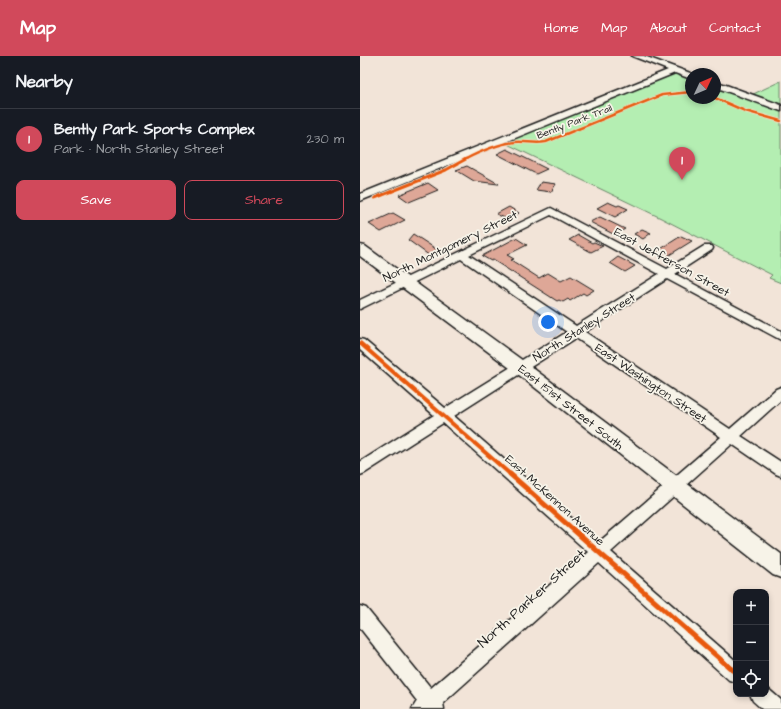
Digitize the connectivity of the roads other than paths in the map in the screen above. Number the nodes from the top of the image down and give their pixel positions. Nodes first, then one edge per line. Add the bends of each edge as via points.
1 (636, 56) edge
2 (676, 70) junction
3 (685, 74) edge
4 (721, 86) edge
5 (781, 108) edge
6 (360, 198) edge
7 (551, 210) joint
8 (708, 248) dead end
9 (360, 249) edge
10 (462, 255) junction
11 (668, 274) junction
12 (406, 282) junction
13 (360, 305) edge
14 (576, 333) junction
15 (781, 336) edge
16 (360, 343) edge
17 (520, 367) junction
18 (781, 392) edge
19 (445, 416) junction
20 (730, 436) junction
21 (360, 469) edge
22 (781, 470) edge
23 (673, 486) junction
24 (598, 553) junction
25 (781, 568) edge
26 (360, 614) edge
27 (733, 670) edge
28 (763, 697) edge
29 (429, 707) edge
30 (777, 709) edge

1 - 2 street
2 - 3 street
2 - 6 street
4 - 5 street
7 - 10 street, North Montgomery Street
7 - 11 street, East Jefferson Street
8 - 11 street, North Stanley Street
9 - 12 main road, East 151st Street South
10 - 12 street, North Montgomery Street
10 - 14 street, East Washington Street
11 - 14 street, North Stanley Street
11 - 15 street, East Jefferson Street
12 - 13 street, North Montgomery Street
12 - 17 main road, East 151st Street South
14 - 17 street, North Stanley Street
14 - 20 street, East Washington Street
16 - 19 street, East McKennon Avenue
17 - 19 street, North Stanley Street
17 - 23 main road, East 151st Street South
18 - 20 street, North Parker Street
19 - 21 street, North Stanley Street
19 - 24 street, East McKennon Avenue
20 - 22 street, East Washington Street
20 - 23 street, North Parker Street
23 - 24 street, North Parker Street
23 - 25 main road, East 151st Street South
24 - 27 street, East McKennon Avenue
24 - 29 street, North Parker Street
26 - 29 street
28 - 30 street

